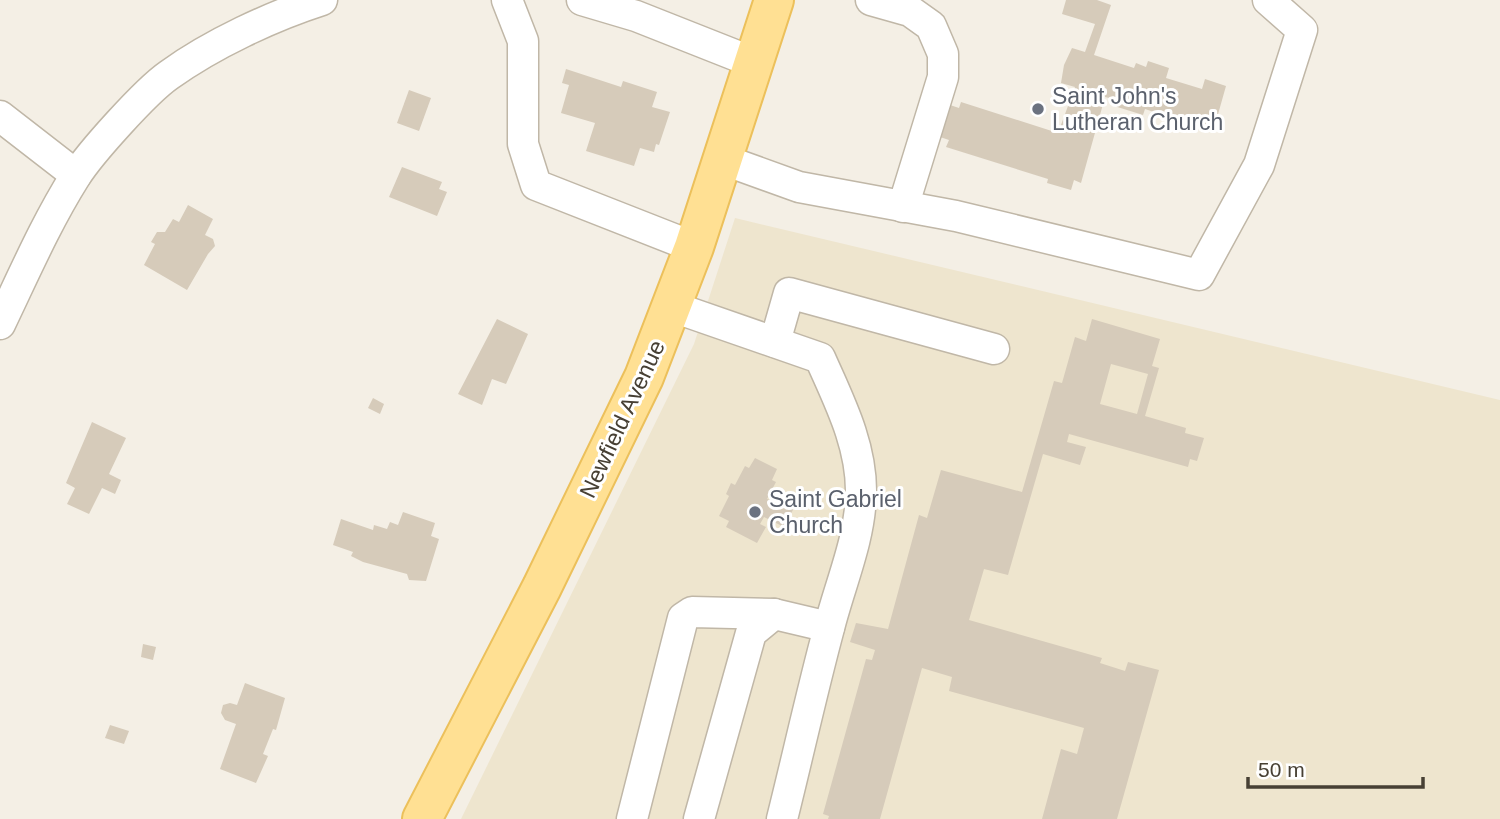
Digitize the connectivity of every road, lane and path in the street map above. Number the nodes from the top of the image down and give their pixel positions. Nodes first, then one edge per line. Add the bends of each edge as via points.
1 (322, 0) edge
2 (507, 0) edge
3 (582, 0) edge
4 (775, 0) edge
5 (871, 0) edge
6 (1268, 0) edge
7 (755, 64) junction
8 (0, 116) edge
9 (724, 160) junction
10 (76, 174) junction
11 (903, 206) junction
12 (694, 247) junction
13 (673, 307) junction
14 (0, 324) edge
15 (775, 342) junction
16 (995, 349) dead end
17 (774, 614) junction
18 (829, 627) junction
19 (422, 819) edge
20 (632, 819) edge
21 (699, 819) edge
22 (782, 819) edge

1 - 10 street via 271,20 168,75
2 - 12 street via 523,41 523,144 536,186
3 - 7 street via 636,16
4 - 7 main road, Newfield Avenue
5 - 11 street via 910,11 931,26 943,54 943,77
6 - 11 street via 1303,30 1259,165 1199,275
7 - 9 main road, Newfield Avenue
8 - 10 street
9 - 11 street via 799,187
9 - 12 main road, Newfield Avenue
10 - 14 street
12 - 13 main road, Newfield Avenue
13 - 15 street
13 - 19 main road, Newfield Avenue via 547,576
15 - 16 street via 789,293
15 - 18 street via 820,358 857,452 861,494 856,535
17 - 18 street
17 - 20 street via 692,612 683,618
17 - 21 street via 751,633
18 - 22 street

